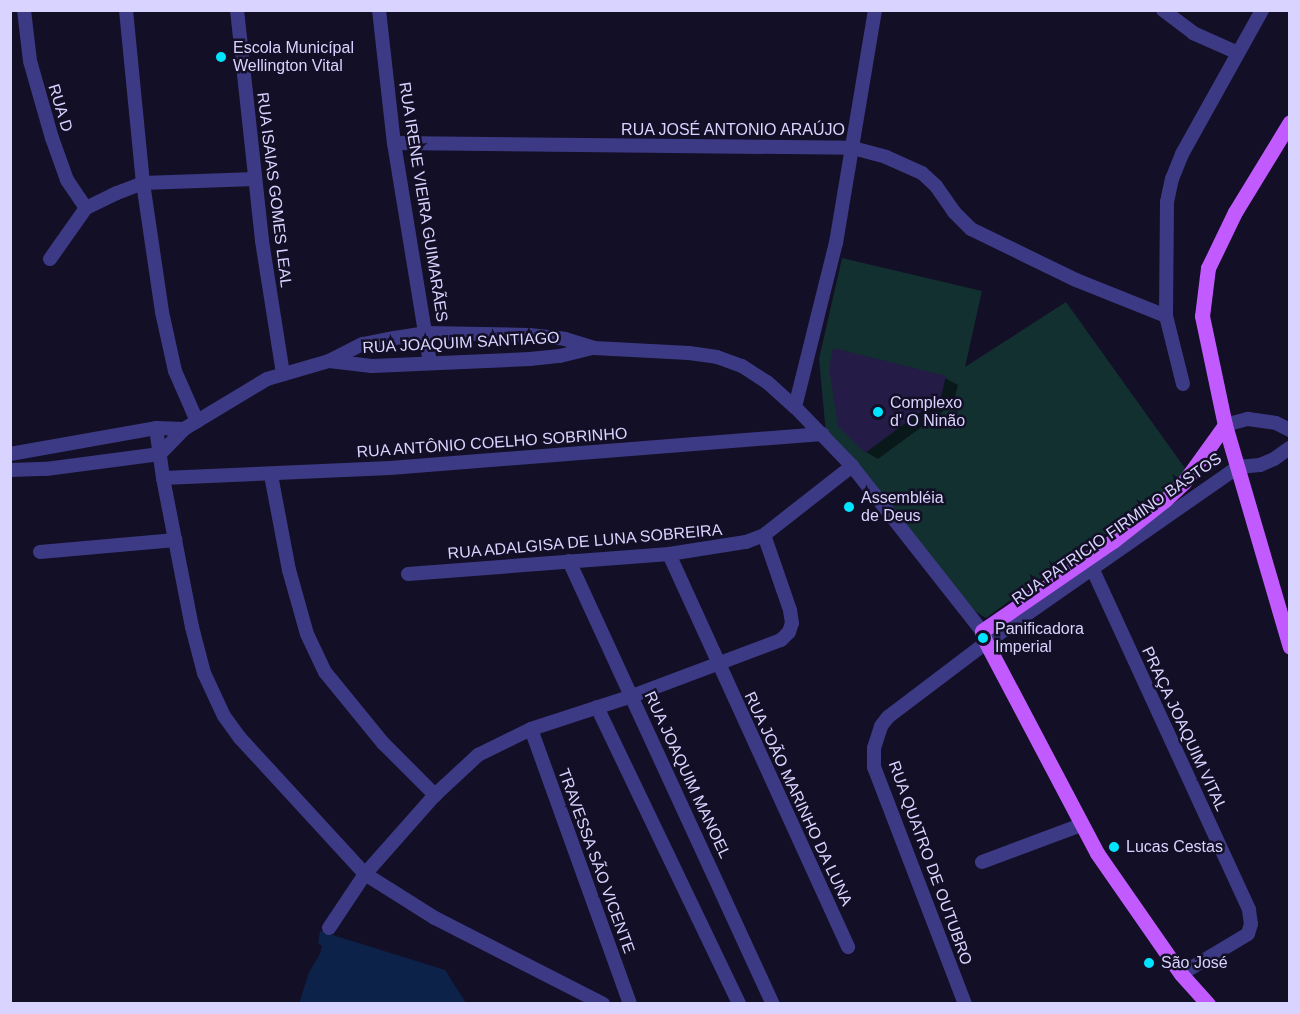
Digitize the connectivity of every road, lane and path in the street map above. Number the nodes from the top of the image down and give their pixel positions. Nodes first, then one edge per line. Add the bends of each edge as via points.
1 (24, 10) edge
2 (126, 10) edge
3 (237, 10) edge
4 (379, 10) edge
5 (875, 10) edge
6 (1163, 10) edge
7 (1262, 10) edge
8 (24, 31) junction
9 (10, 35) edge
10 (1238, 53) junction
11 (1290, 122) edge
12 (394, 143) junction
13 (853, 148) junction
14 (255, 179) junction
15 (143, 183) junction
16 (86, 208) junction
17 (50, 260) dead end
18 (1166, 316) junction
19 (427, 333) junction
20 (594, 348) junction
21 (329, 361) junction
22 (430, 362) junction
23 (284, 374) junction
24 (1183, 384) dead end
25 (795, 407) junction
26 (196, 421) junction
27 (1225, 425) junction
28 (156, 428) junction
29 (184, 429) junction
30 (1290, 430) edge
31 (823, 434) junction
32 (1290, 448) edge
33 (10, 454) edge
34 (160, 454) junction
35 (852, 466) junction
36 (1238, 467) junction
37 (10, 470) edge
38 (271, 475) junction
39 (163, 478) junction
40 (764, 535) junction
41 (175, 540) junction
42 (40, 552) dead end
43 (669, 554) junction
44 (569, 561) junction
45 (1092, 568) junction
46 (408, 574) dead end
47 (984, 636) junction
48 (1290, 647) edge
49 (718, 664) junction
50 (632, 696) junction
51 (597, 707) junction
52 (531, 729) junction
53 (435, 795) junction
54 (1081, 825) junction
55 (982, 862) dead end
56 (365, 874) junction
57 (329, 928) dead end
58 (848, 947) dead end
59 (1181, 974) junction
60 (603, 1004) edge
61 (630, 1004) edge
62 (739, 1004) edge
63 (773, 1004) edge
64 (965, 1004) edge
65 (1208, 1004) edge

1 - 8 street, RUA D
2 - 15 street
3 - 14 street, RUA ISAIAS GOMES LEAL
4 - 12 street, RUA IRENE VIEIRA GUIMARÃES
5 - 13 street
6 - 10 street via 1193,33
7 - 10 street
8 - 9 street
8 - 16 street, RUA D via 52,138 67,180
10 - 18 street via 1172,179 1167,202
11 - 27 main road via 1235,213 1208,268 1203,330
12 - 13 street, RUA JOSÉ ANTONIO ARAÚJO
12 - 19 street, RUA IRENE VIEIRA GUIMARÃES
13 - 18 street, RUA JOSÉ ANTONIO ARAÚJO via 922,173 971,229 1076,280
13 - 25 street via 836,243
14 - 15 street
14 - 23 street, RUA ISAIAS GOMES LEAL
15 - 16 street
15 - 26 street via 162,312 173,361
16 - 17 street
18 - 24 street
19 - 20 street, RUA JOAQUIM SANTIAGO via 529,335 565,339
19 - 21 street, RUA JOAQUIM SANTIAGO via 363,344
19 - 22 street, RUA IRENE VIEIRA GUIMARÃES
20 - 22 street, RUA JOAQUIM SANTIAGO via 560,356
20 - 25 street, RUA JOAQUIM SANTIAGO via 717,357 742,366 767,382
21 - 22 street, RUA JOAQUIM SANTIAGO via 372,366
21 - 23 street, RUA JOAQUIM SANTIAGO
23 - 26 street, RUA JOAQUIM SANTIAGO via 255,386
25 - 31 street, RUA JOAQUIM SANTIAGO
26 - 29 street, RUA JOAQUIM SANTIAGO
27 - 30 street via 1248,419 1276,423
27 - 36 main road
27 - 47 main road, RUA PATRICIO FIRMINO BASTOS via 1184,482 1113,541
28 - 29 street
28 - 33 street
28 - 34 street
29 - 34 street, RUA JOAQUIM SANTIAGO
31 - 35 street, RUA JOAQUIM SANTIAGO
31 - 38 street, RUA ANTÔNIO COELHO SOBRINHO
32 - 36 street via 1260,465
34 - 37 street
34 - 39 street
35 - 40 street
35 - 47 street, RUA JOAQUIM SANTIAGO
36 - 45 street, RUA PATRICIO FIRMINO BASTOS
36 - 48 main road
38 - 39 street, RUA ANTÔNIO COELHO SOBRINHO
38 - 53 street via 289,570 307,634 325,672 368,726
39 - 41 street
40 - 43 street, RUA ADALGISA DE LUNA SOBREIRA via 722,547
40 - 49 street via 790,610 789,632 781,640
41 - 42 street
41 - 56 street via 204,673 224,716
43 - 44 street, RUA ADALGISA DE LUNA SOBREIRA
43 - 49 street, RUA JOÃO MARINHO DA LUNA
44 - 46 street, RUA ADALGISA DE LUNA SOBREIRA
44 - 50 street, RUA JOAQUIM MANOEL
45 - 47 street, RUA PATRICIO FIRMINO BASTOS
45 - 59 street, PRAÇA JOAQUIM VITAL via 1249,910 1248,934
47 - 54 main road
47 - 64 street, RUA QUATRO DE OUTUBRO via 888,717 874,748 874,767
49 - 50 street
49 - 58 street, RUA JOÃO MARINHO DA LUNA
50 - 51 street
50 - 63 street, RUA JOAQUIM MANOEL
51 - 52 street
51 - 62 street
52 - 53 street via 478,756
52 - 61 street, TRAVESSA SÃO VICENTE
53 - 56 street
54 - 55 street
54 - 59 main road
56 - 57 street
56 - 60 street via 435,918
59 - 65 main road

